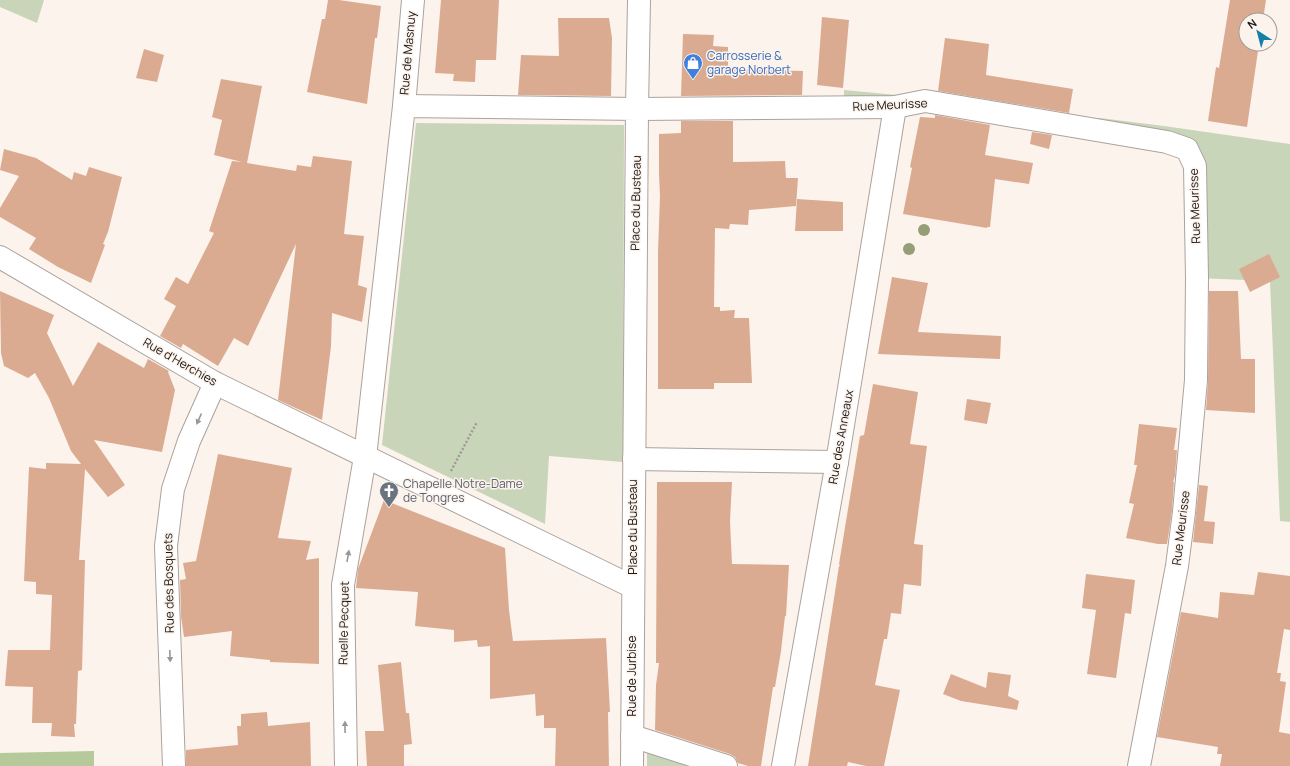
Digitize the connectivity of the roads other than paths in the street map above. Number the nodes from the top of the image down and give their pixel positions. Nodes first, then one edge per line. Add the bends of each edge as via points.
1 (412, 0) edge
2 (639, 0) edge
3 (404, 106) junction
4 (895, 107) junction
5 (637, 109) junction
6 (0, 257) edge
7 (215, 383) junction
8 (365, 457) junction
9 (634, 460) junction
10 (837, 462) junction
11 (633, 587) junction
12 (632, 736) junction
13 (174, 766) edge
14 (346, 766) edge
15 (632, 766) edge
16 (726, 766) edge
17 (783, 766) edge
18 (1139, 766) edge

1 - 3 street, Rue de Masnuy
2 - 5 street, Place du Busteau
3 - 5 street
3 - 8 street
4 - 5 street, Rue Meurisse
4 - 10 street, Rue des Anneaux
4 - 18 street, Rue Meurisse via 925,101 1167,142 1187,149 1195,166 1196,388 1176,566
5 - 9 street, Place du Busteau
6 - 7 street, Rue d'Herchies
7 - 8 street, Rue d'Herchies
7 -> 13 street, Rue des Bosquets via 189,441 173,489 166,546
8 - 11 street, Place du Busteau
14 -> 8 street, Ruelle Pecquet via 343,585
9 - 10 street
9 - 11 street, Place du Busteau
10 - 17 street, Rue des Anneaux
11 - 12 street, Rue de Jurbise
12 - 15 street, Rue de Jurbise
12 - 16 street

